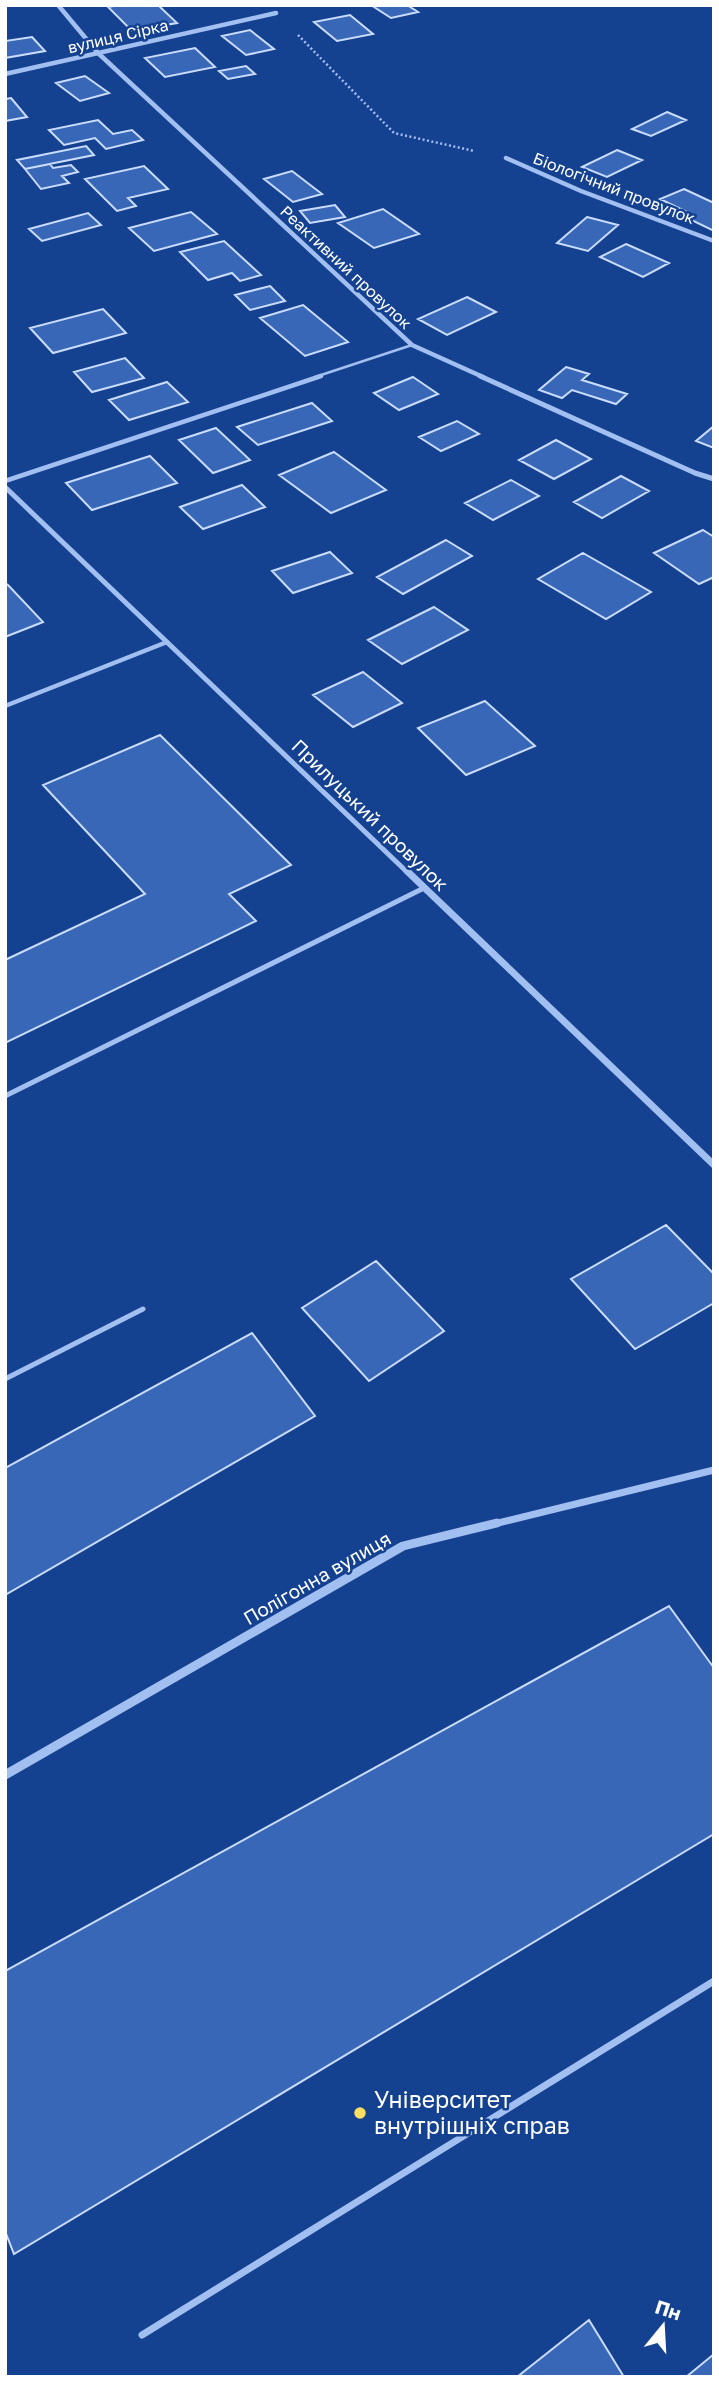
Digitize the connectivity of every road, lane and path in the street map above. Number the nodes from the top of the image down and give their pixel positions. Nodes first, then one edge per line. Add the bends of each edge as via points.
1 (58, 5) edge
2 (276, 5) edge
3 (276, 13) junction
4 (98, 53) junction
5 (5, 74) edge
6 (506, 158) joint
7 (714, 241) edge
8 (412, 345) junction
9 (714, 479) edge
10 (5, 481) edge
11 (5, 487) edge
12 (167, 642) junction
13 (5, 706) edge
14 (424, 888) junction
15 (5, 1096) edge
16 (714, 1165) edge
17 (143, 1309) dead end
18 (5, 1379) edge
19 (714, 1470) edge
20 (5, 1775) edge
21 (714, 1981) edge
22 (142, 2335) dead end

1 - 4 street, Реактивний провулок
2 - 3 lane
3 - 4 street, вулиця Сірка
3 - 6 path via 394,132
4 - 5 street, вулиця Сірка
4 - 8 street, Реактивний провулок
6 - 7 street, Біологічний провулок
8 - 9 street, Реактивний провулок
8 - 10 lane
11 - 12 street, Прилуцький провулок
12 - 13 lane
12 - 14 street, Прилуцький провулок
14 - 15 lane
14 - 16 street, Прилуцький провулок
17 - 18 lane
19 - 20 street, Полігонна вулиця via 403,1546
21 - 22 lane

